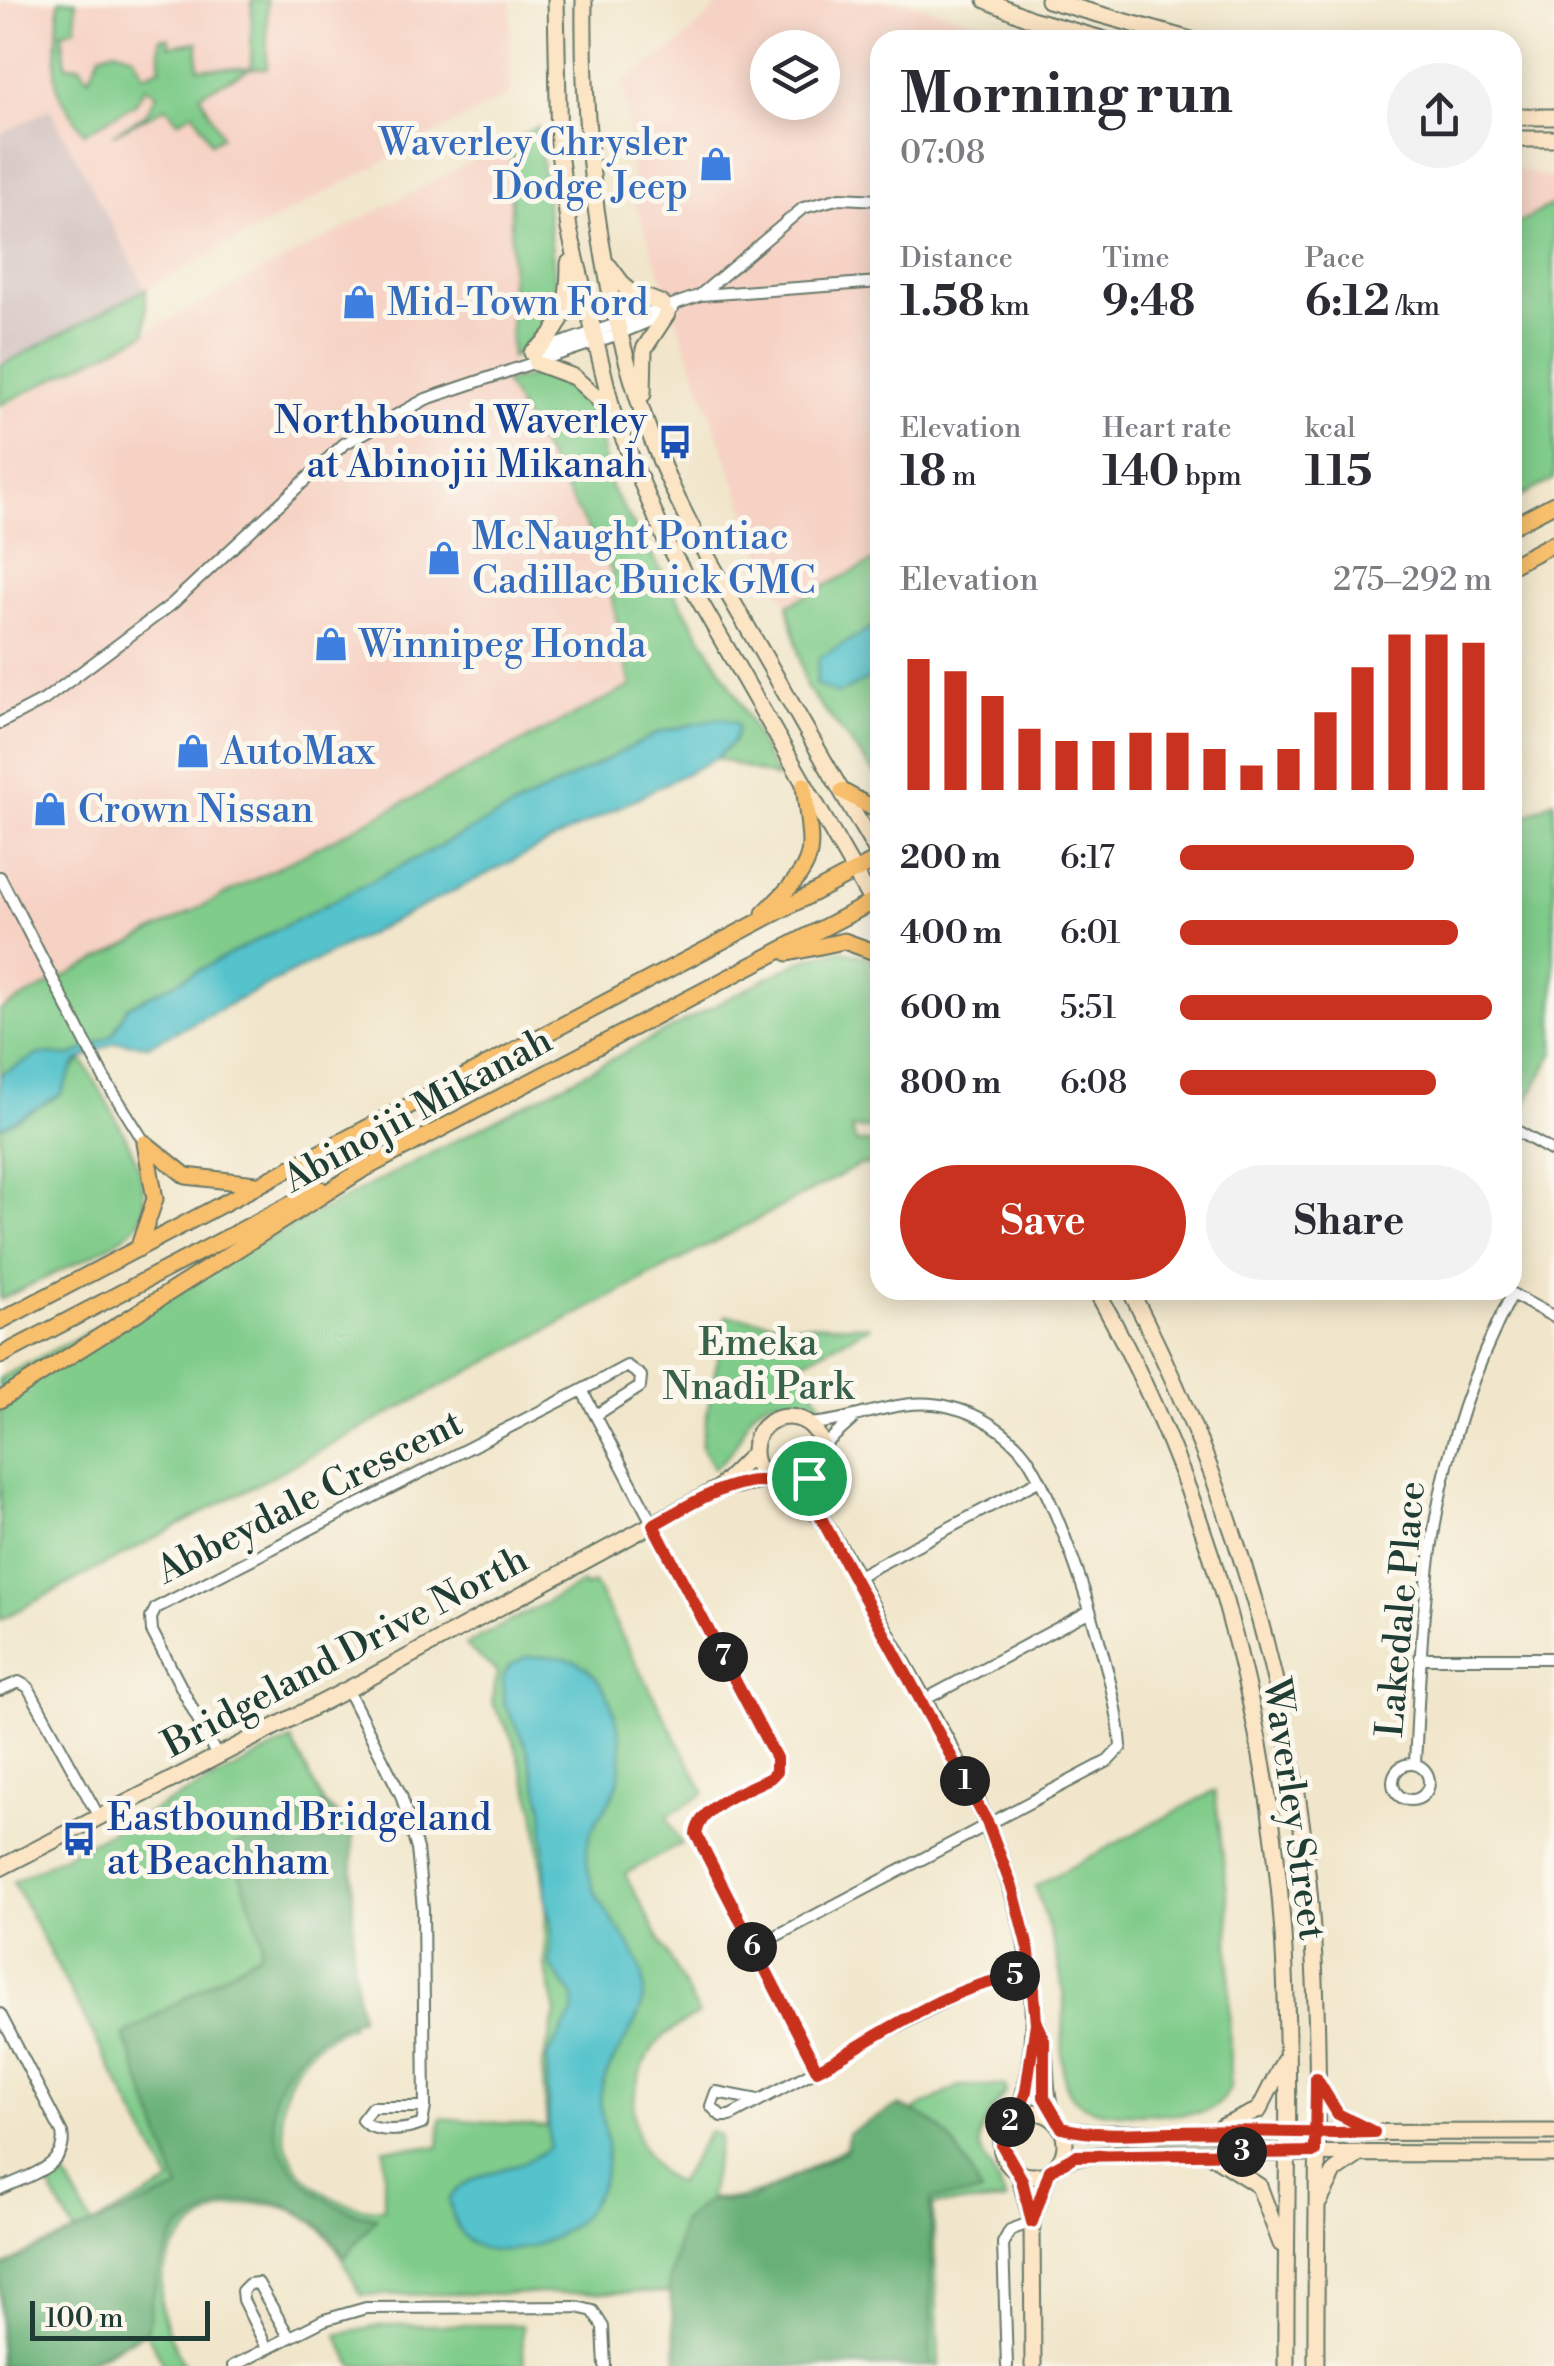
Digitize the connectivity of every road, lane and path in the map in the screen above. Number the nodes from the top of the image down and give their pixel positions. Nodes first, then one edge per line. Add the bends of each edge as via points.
1 (556, 0) edge
2 (584, 0) edge
3 (986, 0) edge
4 (1048, 0) edge
5 (1070, 30) edge
6 (1155, 30) edge
7 (1522, 117) edge
8 (1554, 117) edge
9 (1522, 139) edge
10 (1554, 139) edge
11 (870, 200) edge
12 (569, 229) junction
13 (603, 259) junction
14 (870, 283) edge
15 (700, 294) junction
16 (669, 307) junction
17 (618, 328) junction
18 (591, 337) junction
19 (532, 360) junction
20 (613, 413) junction
21 (644, 418) junction
22 (1554, 504) edge
23 (1522, 521) edge
24 (1554, 544) edge
25 (1522, 560) edge
26 (0, 724) edge
27 (804, 785) junction
28 (842, 791) junction
29 (870, 806) edge
30 (870, 840) edge
31 (870, 863) edge
32 (854, 872) junction
33 (0, 877) edge
34 (870, 895) edge
35 (870, 908) edge
36 (751, 927) junction
37 (870, 949) edge
38 (764, 959) junction
39 (1522, 1134) edge
40 (145, 1143) junction
41 (1554, 1152) edge
42 (362, 1170) junction
43 (260, 1184) junction
44 (138, 1248) junction
45 (1522, 1299) edge
46 (1101, 1300) edge
47 (1134, 1300) edge
48 (1506, 1300) edge
49 (1554, 1317) edge
50 (0, 1321) edge
51 (0, 1356) edge
52 (582, 1390) junction
53 (0, 1400) edge
54 (596, 1415) junction
55 (857, 1416) junction
56 (808, 1424) junction
57 (821, 1448) junction
58 (754, 1453) junction
59 (816, 1470) junction
60 (770, 1480) junction
61 (1040, 1480) junction
62 (789, 1485) junction
63 (718, 1488) junction
64 (821, 1518) junction
65 (653, 1525) junction
66 (856, 1577) junction
67 (1088, 1612) junction
68 (1420, 1658) junction
69 (1554, 1658) edge
70 (347, 1689) junction
71 (0, 1690) edge
72 (921, 1701) junction
73 (217, 1756) junction
74 (1415, 1764) dead end
75 (99, 1817) junction
76 (988, 1824) junction
77 (0, 1868) edge
78 (753, 1948) junction
79 (1033, 1975) junction
80 (0, 2014) edge
81 (1036, 2023) junction
82 (5, 2037) edge
83 (1286, 2058) junction
84 (817, 2070) junction
85 (1316, 2078) junction
86 (758, 2100) dead end
87 (425, 2107) junction
88 (1018, 2116) junction
89 (1058, 2124) junction
90 (1203, 2132) junction
91 (1286, 2132) junction
92 (1315, 2132) junction
93 (1374, 2132) junction
94 (1554, 2132) edge
95 (1364, 2151) junction
96 (1206, 2152) junction
97 (1286, 2152) junction
98 (1315, 2152) junction
99 (1554, 2154) edge
100 (1054, 2168) junction
101 (1018, 2171) junction
102 (0, 2189) edge
103 (1316, 2212) junction
104 (1032, 2222) junction
105 (1286, 2259) junction
106 (289, 2337) junction
107 (267, 2348) junction
108 (234, 2366) edge
109 (606, 2366) edge
110 (1006, 2366) edge
111 (1033, 2366) edge
112 (1286, 2366) edge
113 (1316, 2366) edge

1 - 12 main road via 558,135
2 - 13 main road via 584,107
3 - 5 main road
4 - 6 main road
7 - 8 main road
9 - 10 main road
11 - 15 street via 840,198 804,208
12 - 18 main road
12 - 19 main road via 563,321
13 - 16 main road via 628,290
13 - 17 main road
14 - 15 street
15 - 16 street
16 - 17 street
16 - 21 main road via 644,349
17 - 18 street
17 - 21 main road
18 - 19 street
18 - 20 main road
19 - 20 main road via 574,377
19 - 26 street via 426,400 344,444 172,604 57,691
20 - 27 main road via 667,544
21 - 28 main road via 708,560
22 - 23 main road
24 - 25 main road
27 - 32 main road
27 - 36 main road via 812,853 795,882
28 - 29 main road
28 - 30 main road
31 - 32 main road, Abinojii Mikanah
32 - 34 main road
32 - 36 main road, Abinojii Mikanah
33 - 40 street
35 - 38 main road, Abinojii Mikanah
36 - 43 main road, Abinojii Mikanah
37 - 38 main road via 836,942
38 - 42 main road, Abinojii Mikanah
39 - 41 street
40 - 43 main road via 186,1176
40 - 44 main road via 156,1199
42 - 51 main road
42 - 53 main road, Abinojii Mikanah
43 - 44 main road, Abinojii Mikanah
44 - 50 main road, Abinojii Mikanah
45 - 49 street
46 - 83 main road, Waverley Street via 1179,1467 1246,1684 1280,1896
47 - 85 main road, Waverley Street via 1214,1477 1274,1675 1308,1882
48 - 68 street, Lakedale Place via 1447,1450 1428,1548
52 - 54 street
52 - 54 street, Abbeydale Crescent via 627,1366 641,1376 631,1396
52 - 73 street, Abbeydale Crescent via 156,1608 152,1631
54 - 65 street
55 - 56 street
55 - 57 street
55 - 61 street via 904,1402 968,1413 1006,1436
56 - 57 main road
56 - 58 main road via 772,1422 758,1435
57 - 59 main road
58 - 60 main road
58 - 63 main road, Bridgeland Drive North
59 - 62 main road
59 - 64 main road
60 - 62 main road
60 - 63 main road, Bridgeland Drive North
61 - 66 street
61 - 67 street
62 - 64 main road
63 - 65 main road, Bridgeland Drive North
64 - 66 main road
65 - 70 main road, Bridgeland Drive North
65 - 78 street via 776,1758 770,1778 710,1810 696,1834
66 - 72 main road
67 - 72 street
67 - 76 street via 1119,1730 1118,1752
68 - 69 street
68 - 74 street, Lakedale Place
70 - 73 main road, Bridgeland Drive North
70 - 87 street via 402,1795 417,1850
71 - 75 street via 19,1682 28,1687
72 - 76 main road
73 - 75 main road, Bridgeland Drive North
75 - 77 main road, Bridgeland Drive North
76 - 78 street
76 - 79 main road via 1013,1890
78 - 84 street
79 - 81 main road
79 - 84 street via 966,1990
80 - 82 street
81 - 88 main road
81 - 89 main road via 1044,2040 1044,2097
82 - 102 street via 65,2148 60,2158
83 - 90 main road via 1260,2110
83 - 91 main road, Waverley Street
84 - 86 street
85 - 92 main road, Waverley Street
85 - 93 main road via 1338,2114
87 - 87 street via 416,2126 374,2129 362,2120 372,2107
88 - 89 main road via 1034,2112
88 - 101 main road via 1002,2140
89 - 90 main road via 1094,2133
89 - 100 main road via 1064,2150
90 - 91 main road
91 - 92 main road
91 - 97 main road, Waverley Street
92 - 93 main road
92 - 98 main road, Waverley Street
93 - 94 main road
95 - 98 main road
95 - 99 main road
95 - 103 main road via 1335,2171
96 - 97 main road
96 - 100 main road via 1084,2156
96 - 105 main road via 1250,2176 1263,2191
97 - 98 main road
97 - 105 main road, Waverley Street
98 - 103 main road, Waverley Street
100 - 101 main road
100 - 104 main road
101 - 104 main road
103 - 113 main road, Waverley Street
104 - 110 street via 1021,2222 1003,2243
104 - 111 main road
105 - 112 main road, Waverley Street
106 - 107 street
106 - 107 street via 265,2289 249,2284 243,2300
106 - 109 street via 366,2308 578,2307 600,2318
107 - 108 street

